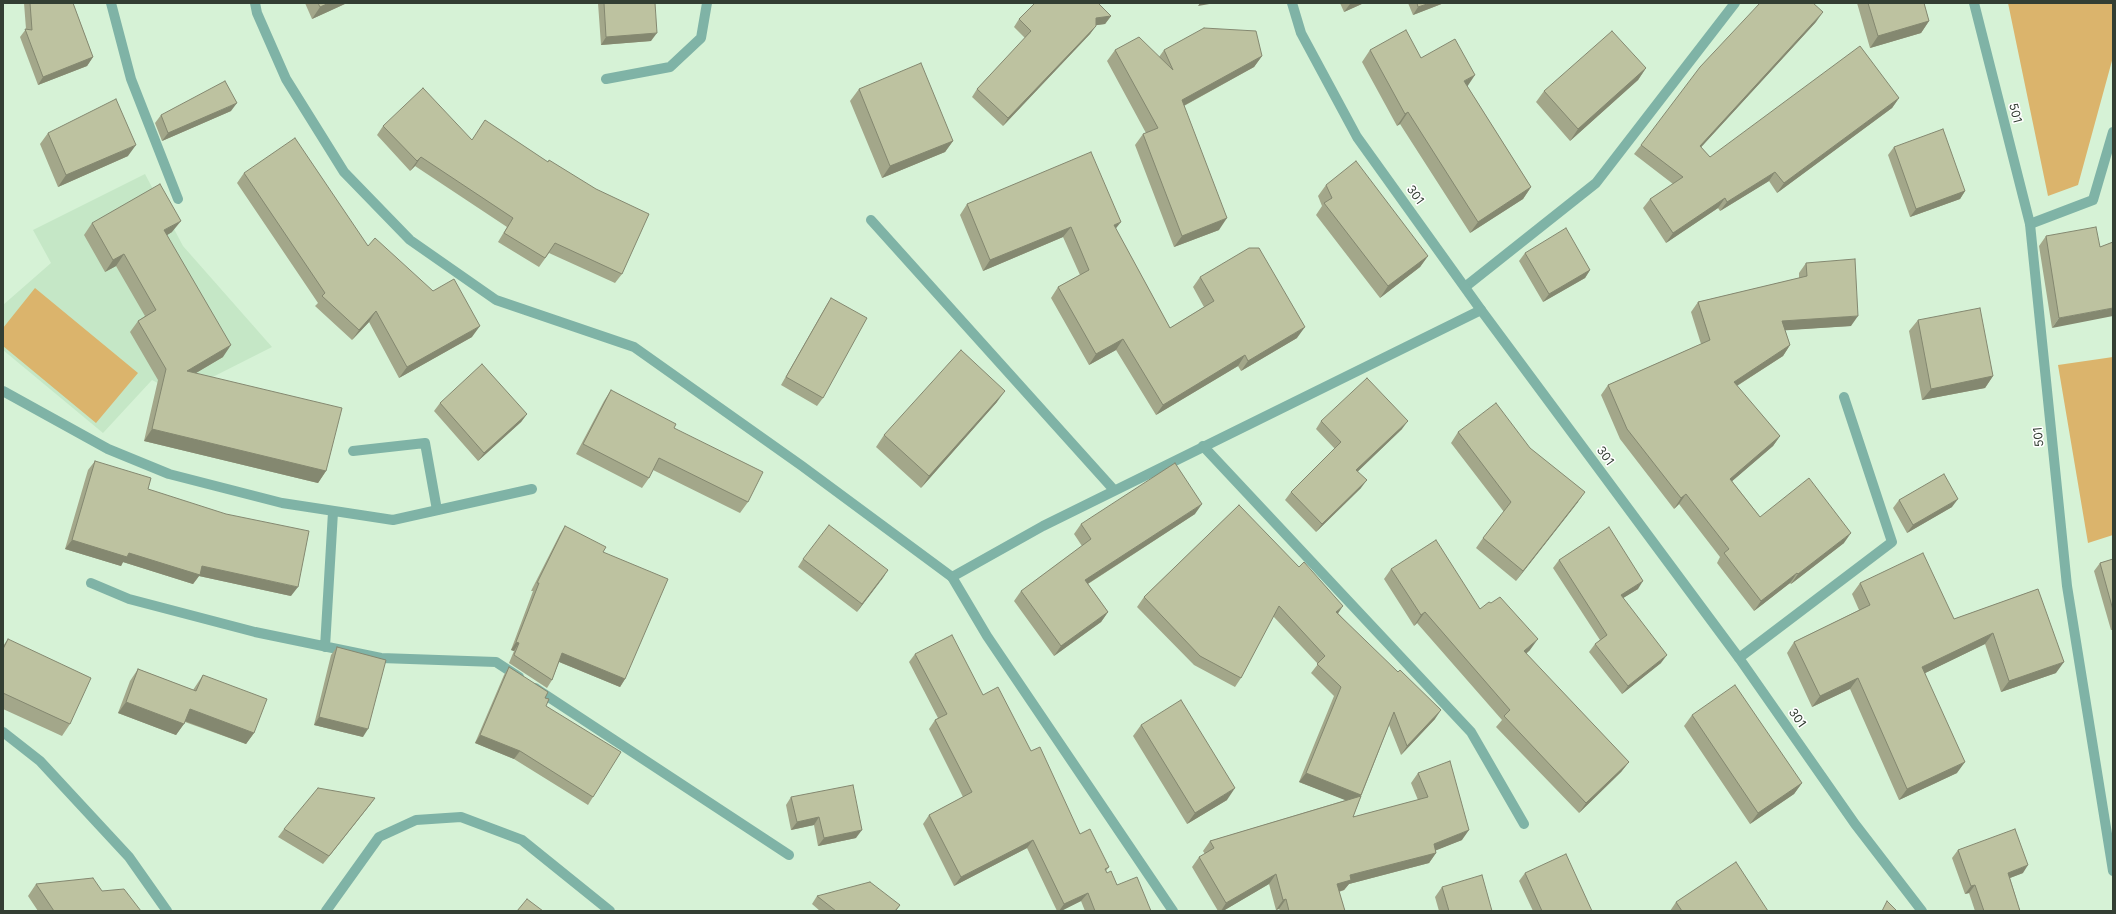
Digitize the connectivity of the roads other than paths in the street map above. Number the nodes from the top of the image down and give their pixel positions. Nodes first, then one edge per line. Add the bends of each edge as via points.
1 (111, 3) edge
2 (255, 3) edge
3 (708, 3) edge
4 (1292, 3) edge
5 (1736, 3) edge
6 (1974, 3) edge
7 (606, 79) dead end
8 (2113, 132) edge
9 (178, 199) dead end
10 (871, 220) dead end
11 (2030, 224) junction
12 (1465, 287) junction
13 (1481, 310) junction
14 (3, 391) edge
15 (1844, 397) dead end
16 (1203, 446) junction
17 (353, 450) dead end
18 (532, 489) dead end
19 (1114, 490) junction
20 (437, 510) junction
21 (333, 512) junction
22 (952, 577) junction
23 (91, 583) dead end
24 (324, 647) junction
25 (1738, 658) junction
26 (3, 732) edge
27 (1524, 824) dead end
28 (789, 855) dead end
29 (2113, 871) edge
30 (168, 911) edge
31 (326, 911) edge
32 (610, 911) edge
33 (1173, 911) edge
34 (1922, 911) edge

1 - 9 street via 131,79
2 - 22 street via 286,79 344,172 410,240 496,300 634,347 802,466
3 - 7 street via 701,38 670,67
4 - 12 street, 301 via 1301,32 1357,137
5 - 12 street via 1596,183
6 - 11 street, 501
8 - 11 street via 2093,200
10 - 19 street
11 - 29 street, 501 via 2067,586
12 - 13 street, 301
13 - 16 street
13 - 25 street, 301
14 - 21 street via 108,450 169,474 282,503
15 - 25 street via 1892,542
16 - 19 street
16 - 27 street via 1471,732
17 - 20 street via 425,443
18 - 20 street
19 - 22 street
20 - 21 street via 393,520
21 - 24 street
22 - 33 street via 987,636
23 - 24 street via 129,599
24 - 28 street via 381,658 496,662
25 - 34 street, 301 via 1855,824
26 - 30 street via 40,761 129,857
31 - 32 street via 379,837 416,820 461,817 522,840

